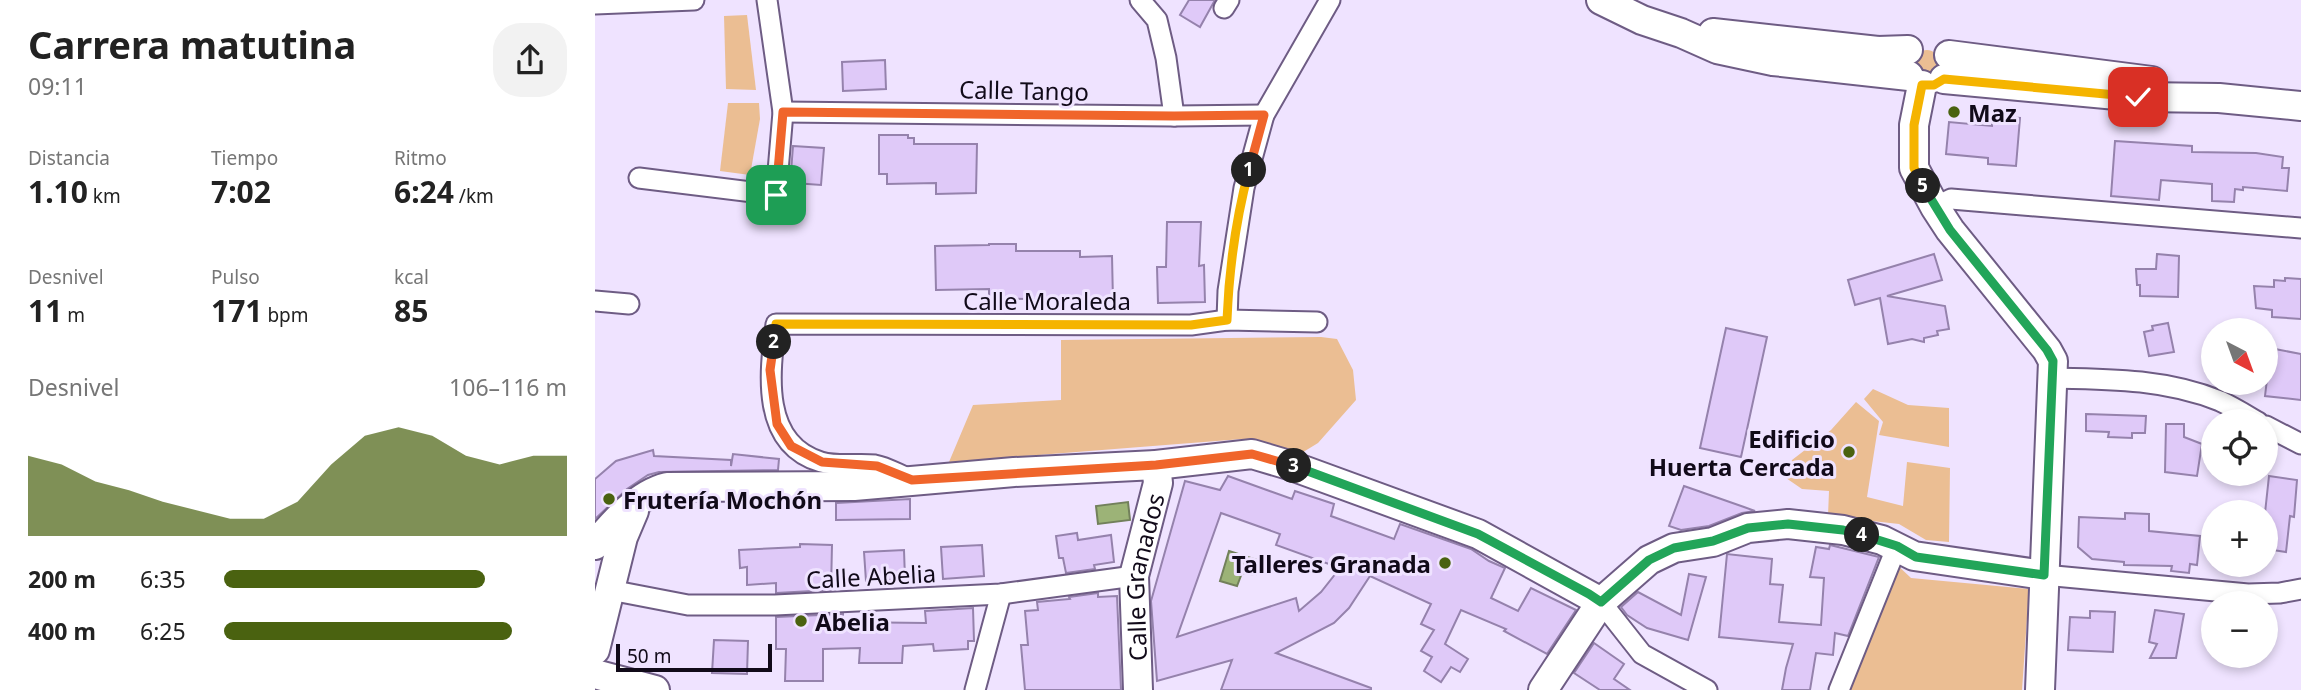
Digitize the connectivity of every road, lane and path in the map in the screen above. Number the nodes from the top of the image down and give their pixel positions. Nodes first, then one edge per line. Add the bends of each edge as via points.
1 (694, 0) edge
2 (768, 0) edge
3 (1140, 0) edge
4 (1330, 0) edge
5 (1601, 0) edge
6 (595, 4) edge
7 (1927, 69) junction
8 (2301, 106) edge
9 (783, 112) junction
10 (1264, 115) junction
11 (1174, 116) junction
12 (639, 178) dead end
13 (1934, 207) junction
14 (2301, 228) edge
15 (595, 301) edge
16 (629, 304) dead end
17 (1227, 320) junction
18 (1317, 322) dead end
19 (2053, 378) junction
20 (2233, 409) edge
21 (2278, 432) edge
22 (2301, 444) edge
23 (1156, 465) junction
24 (912, 480) junction
25 (636, 505) junction
26 (595, 545) edge
27 (1897, 546) junction
28 (2044, 575) junction
29 (1134, 576) junction
30 (2301, 589) edge
31 (610, 590) junction
32 (1001, 594) junction
33 (1601, 602) junction
34 (595, 650) edge
35 (595, 674) edge
36 (655, 690) edge
37 (975, 690) edge
38 (1138, 690) edge
39 (1543, 690) edge
40 (1707, 690) edge
41 (1839, 690) edge
42 (2040, 690) edge

1 - 6 street
2 - 9 street
3 - 11 street via 1157,20
4 - 10 street
5 - 7 street via 1681,33 1725,33 1878,51
7 - 8 street via 2142,79 2219,97
7 - 13 street via 1914,125 1914,168
9 - 11 street, Calle Tango
9 - 12 street via 776,195
10 - 11 street, Calle Tango
10 - 17 street via 1244,188
13 - 14 street via 1951,199
13 - 19 street via 2047,350 2053,361
15 - 16 street
17 - 18 street, Calle Moraleda
17 - 24 street, Calle Moraleda via 1191,325 776,324 770,370 777,424 791,446 822,462 877,466
19 - 20 street via 2128,379 2166,386
19 - 28 street
21 - 22 street
23 - 24 street
23 - 29 street, Calle Granados via 1158,483
23 - 33 street via 1252,454 1289,465 1478,534
24 - 25 street via 854,486 667,487
25 - 26 street
25 - 31 street
27 - 28 street via 1916,557
27 - 33 street via 1843,530 1788,524 1748,528 1674,548 1649,560
27 - 41 street
28 - 30 street via 2248,594
28 - 42 street
29 - 32 street, Calle Abelia
29 - 38 street, Calle Granados
31 - 32 street, Calle Abelia via 688,605
31 - 34 street
32 - 37 street
33 - 39 street
33 - 40 street via 1642,654
35 - 36 street

